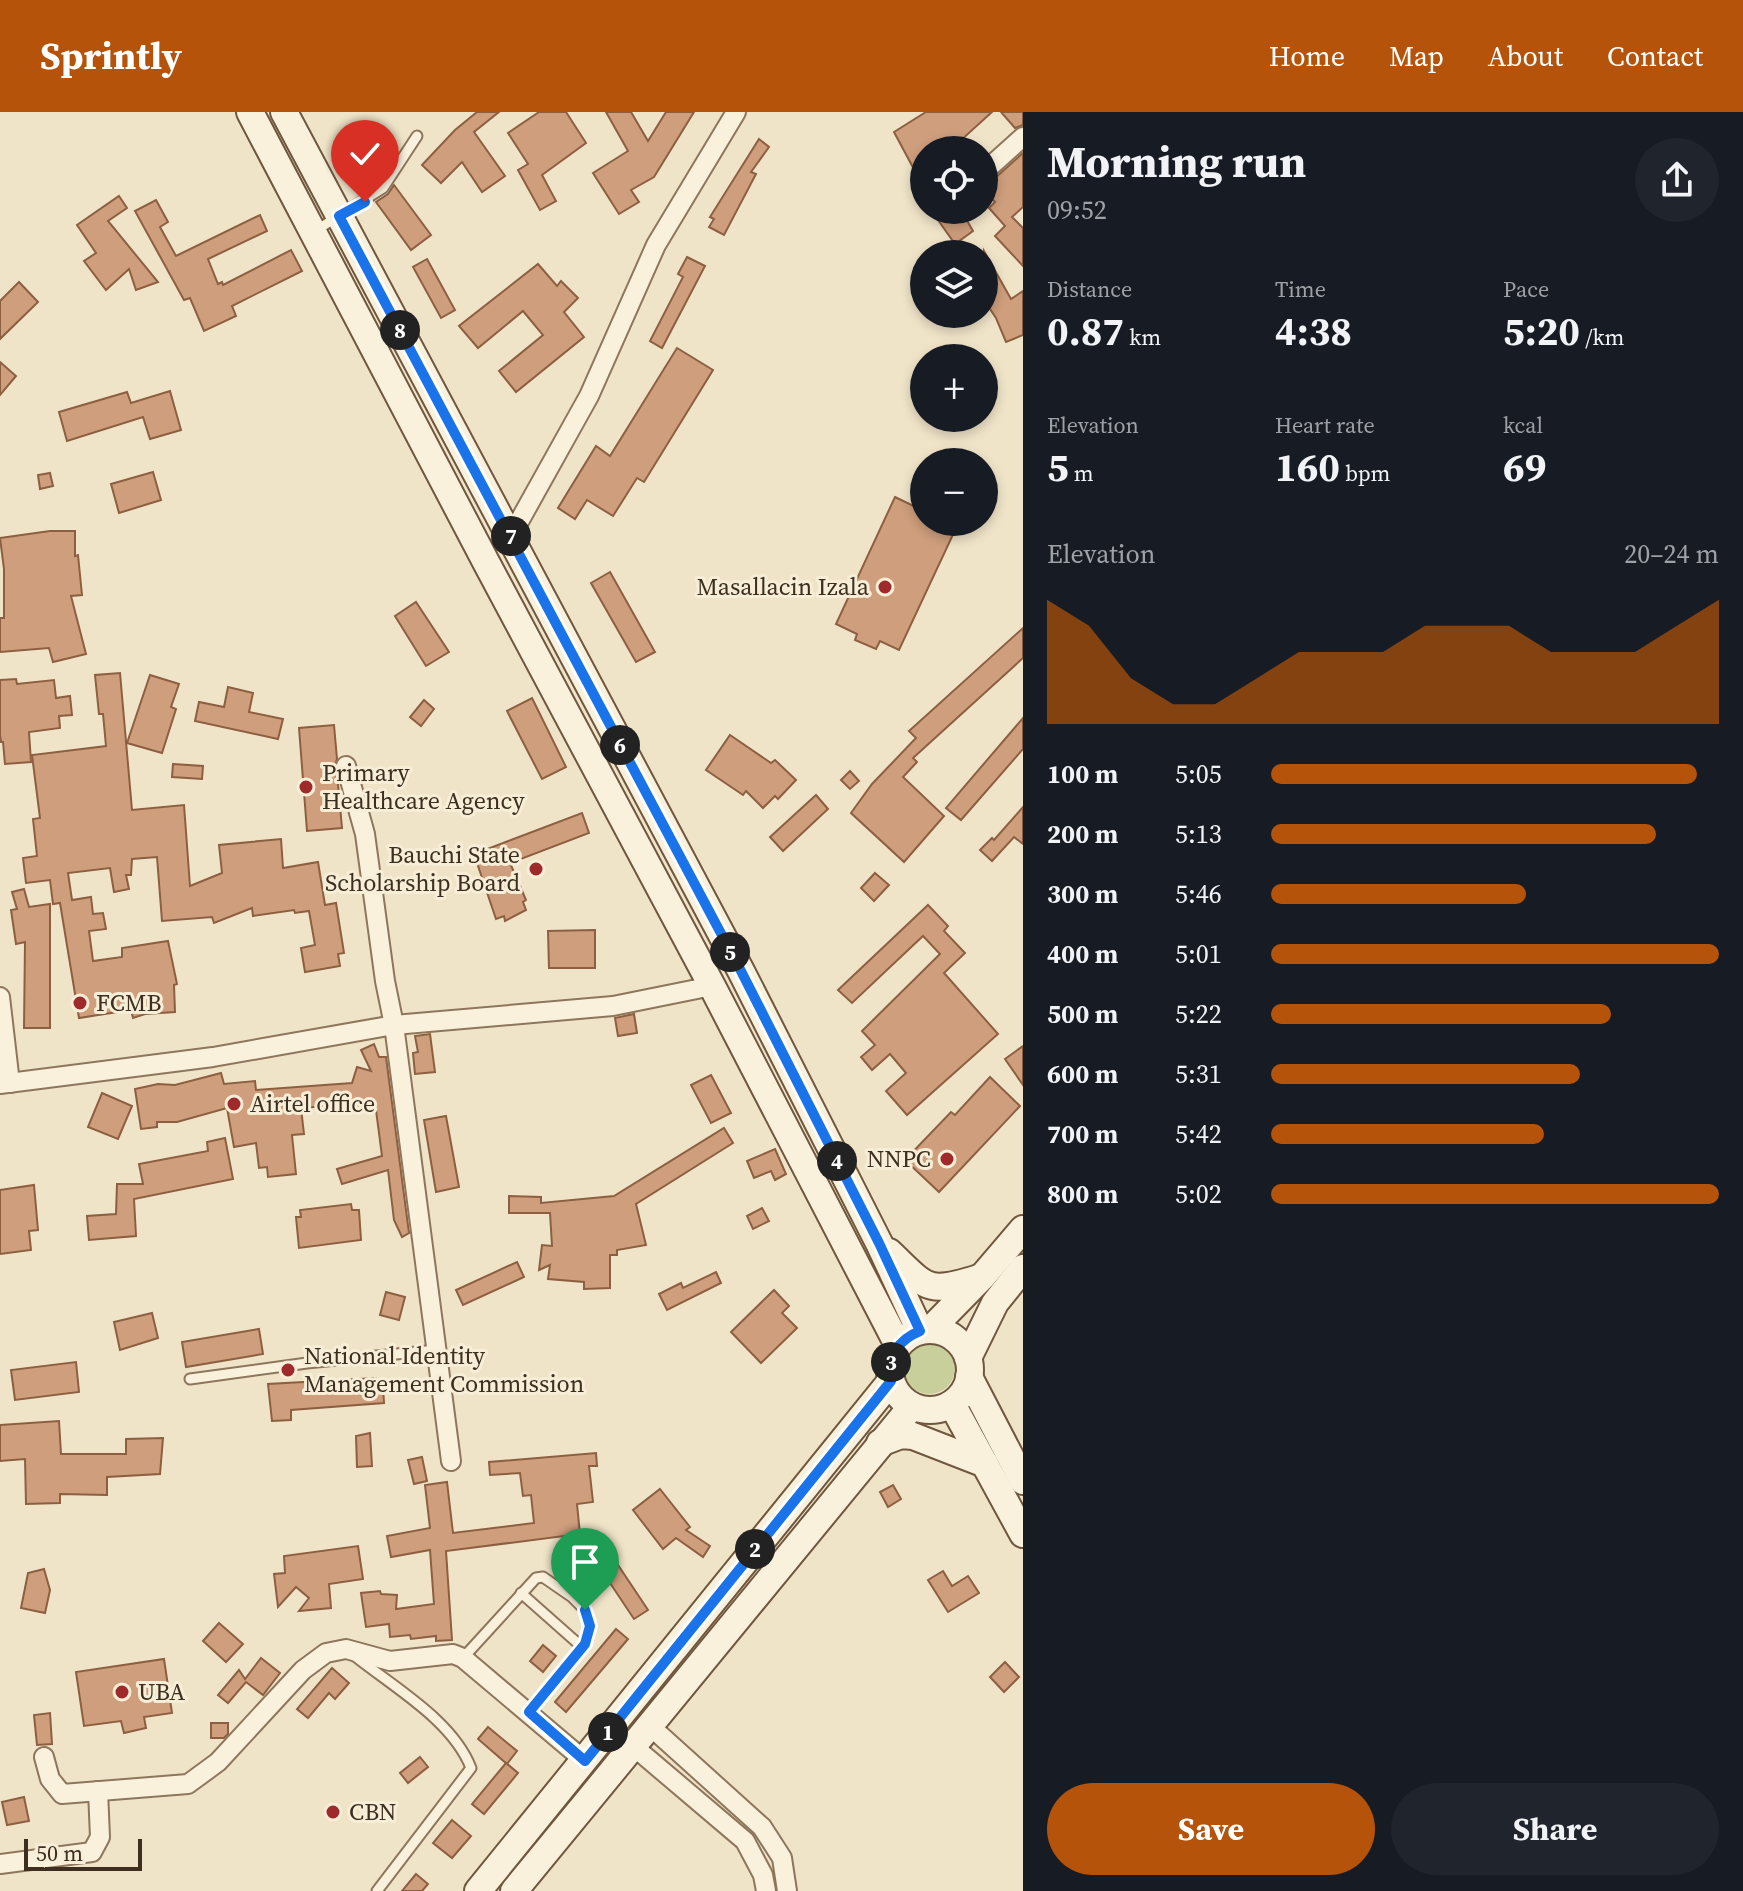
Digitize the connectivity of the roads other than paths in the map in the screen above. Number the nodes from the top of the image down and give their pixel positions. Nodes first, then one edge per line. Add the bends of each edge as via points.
1 (250, 112) edge
2 (284, 112) edge
3 (736, 112) edge
4 (417, 136) dead end
5 (1023, 137) edge
6 (998, 159) edge
7 (339, 216) junction
8 (315, 231) junction
9 (511, 536) junction
10 (346, 766) dead end
11 (712, 986) junction
12 (0, 997) edge
13 (394, 1025) junction
14 (5, 1083) edge
15 (1023, 1229) edge
16 (879, 1243) junction
17 (1023, 1268) edge
18 (982, 1277) junction
19 (916, 1336) junction
20 (436, 1350) junction
21 (968, 1367) junction
22 (190, 1379) dead end
23 (891, 1381) junction
24 (952, 1404) junction
25 (912, 1406) junction
26 (880, 1443) junction
27 (451, 1461) dead end
28 (985, 1464) junction
29 (1023, 1481) edge
30 (1023, 1534) edge
31 (521, 1593) junction
32 (582, 1647) junction
33 (346, 1649) junction
34 (463, 1658) junction
35 (529, 1712) junction
36 (650, 1726) junction
37 (633, 1746) junction
38 (44, 1757) dead end
39 (585, 1761) junction
40 (98, 1791) junction
41 (0, 1864) edge
42 (377, 1891) edge
43 (478, 1891) edge
44 (514, 1891) edge
45 (766, 1891) edge
46 (787, 1891) edge

1 - 8 street
2 - 7 street
3 - 9 street via 656,245 589,396
4 - 7 lane via 383,188
5 - 6 street
7 - 8 lane
7 - 9 street
8 - 11 street
9 - 16 street
10 - 13 street via 365,834
11 - 13 street via 613,1006
11 - 19 street
12 - 14 street
13 - 14 street via 213,1057
13 - 20 street
15 - 18 street
16 - 18 street via 928,1286 945,1289
16 - 19 street
17 - 21 street via 995,1303
18 - 19 street
19 - 21 street via 953,1338
19 - 23 street via 891,1362
20 - 22 lane
20 - 27 street
21 - 24 street via 960,1397
21 - 29 street
23 - 25 street
23 - 39 street
24 - 25 street via 925,1410
24 - 28 street
25 - 26 street
26 - 28 street via 913,1436
26 - 36 street
28 - 30 street
31 - 32 lane
31 - 32 lane via 543,1577 572,1597 585,1610 590,1626
31 - 34 lane
32 - 35 lane
33 - 34 street via 390,1661 453,1654
33 - 40 street via 326,1653 303,1670 218,1762 188,1784
33 - 42 lane via 444,1727 471,1768
34 - 35 street
35 - 39 street
36 - 37 street
36 - 46 street via 762,1827 782,1858
37 - 44 street
37 - 45 street via 745,1841
38 - 40 street via 50,1779 62,1794
39 - 43 street
40 - 41 street via 100,1837 92,1852

